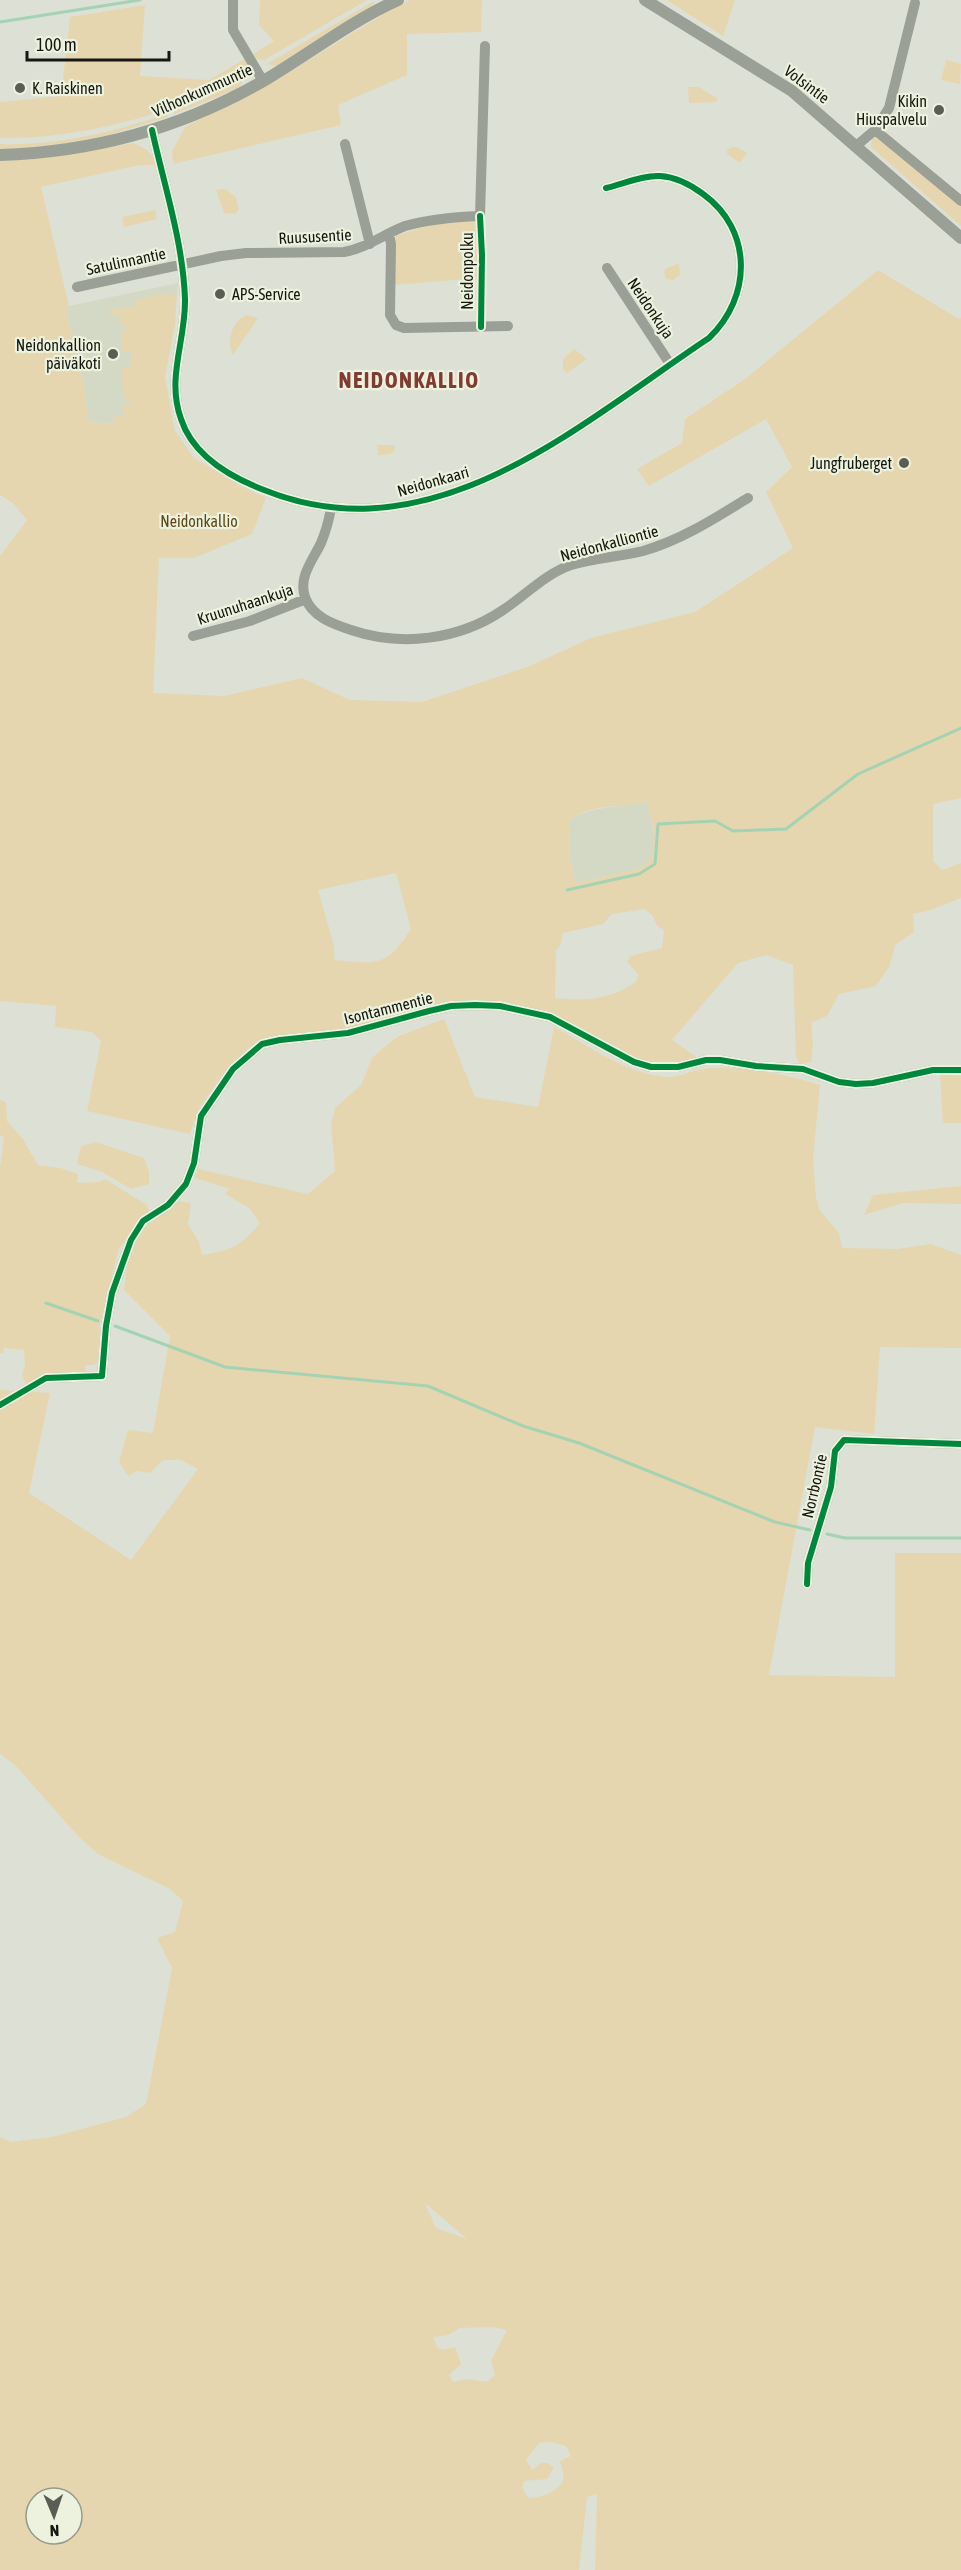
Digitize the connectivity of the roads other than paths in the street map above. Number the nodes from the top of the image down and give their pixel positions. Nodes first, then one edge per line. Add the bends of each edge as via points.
1 (233, 0) edge
2 (398, 0) edge
3 (645, 0) edge
4 (915, 3) dead end
5 (485, 46) dead end
6 (262, 81) junction
7 (152, 130) junction
8 (875, 130) junction
9 (345, 144) dead end
10 (856, 146) junction
11 (0, 155) edge
12 (606, 188) dead end
13 (961, 201) edge
14 (480, 216) joint
15 (389, 234) junction
16 (961, 238) edge
17 (370, 244) junction
18 (182, 264) junction
19 (607, 268) dead end
20 (77, 287) dead end
21 (508, 326) dead end
22 (670, 364) junction
23 (748, 498) dead end
24 (331, 508) junction
25 (306, 599) junction
26 (193, 636) dead end
27 (961, 1070) edge
28 (0, 1405) edge
29 (961, 1444) edge
30 (807, 1584) dead end

1 - 6 street via 233,30
2 - 6 street, Vilhonkummuntie
3 - 10 street, Volsintie via 792,91
4 - 8 street via 894,95
5 - 14 street, Neidonpolku
6 - 7 street, Vilhonkummuntie
7 - 11 street, Vilhonkummuntie via 99,144
7 - 18 street, Neidonkaari
8 - 10 street
8 - 13 street
9 - 17 street
10 - 16 street, Volsintie
12 - 22 street, Neidonkaari via 649,176 691,185 713,201 735,234 740,282 733,307 718,330
14 - 15 street, Ruususentie via 420,222
15 - 17 street, Ruususentie
15 - 21 street via 390,315 396,325
17 - 18 street, Ruususentie via 344,252 246,253
18 - 20 street, Satulinnantie
18 - 24 street, Neidonkaari via 184,314 174,385 176,404 188,434 216,465 252,486
19 - 22 street, Neidonkuja
22 - 24 street, Neidonkaari via 532,458 467,487 395,507
23 - 25 street, Neidonkalliontie via 669,542 570,566 484,621 443,636 408,639 366,635 322,618 311,610
24 - 25 street via 327,528 305,576
25 - 26 street, Kruunuhaankuja via 249,621
27 - 28 street, Isontammentie via 933,1070 856,1084 803,1069 720,1060 651,1067 634,1062 550,1017 475,1005 440,1009 348,1033 262,1044 233,1068 201,1116 194,1163 186,1184 168,1205 143,1221 131,1240 112,1293 102,1376 46,1378
29 - 30 street, Norrbontie via 844,1440 836,1451 831,1487 808,1563

